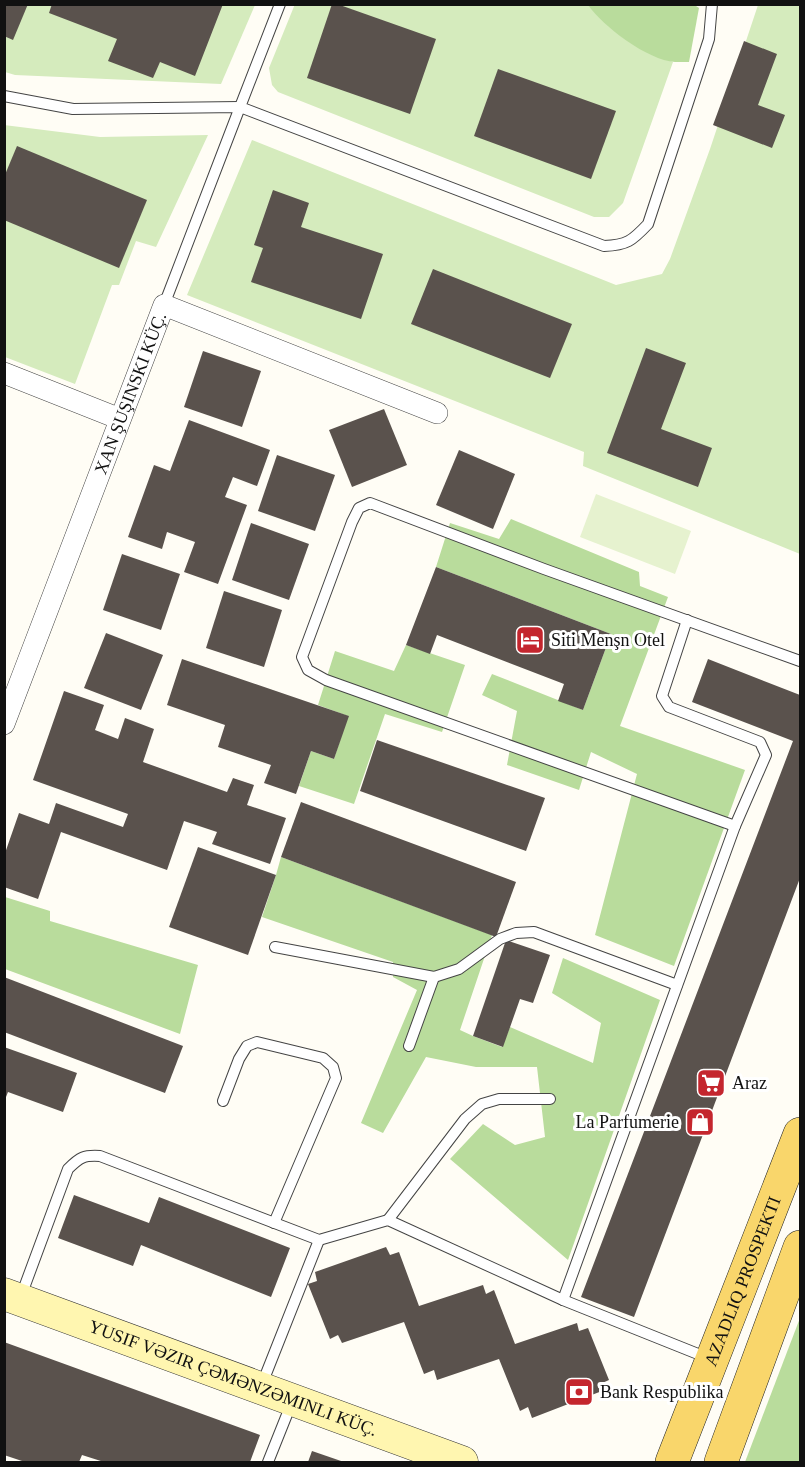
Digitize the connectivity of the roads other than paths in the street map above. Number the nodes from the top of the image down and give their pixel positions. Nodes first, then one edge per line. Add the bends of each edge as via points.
1 (280, 4) edge
2 (712, 4) edge
3 (4, 96) edge
4 (240, 107) junction
5 (164, 304) junction
6 (4, 373) edge
7 (437, 413) dead end
8 (120, 419) junction
9 (687, 620) junction
10 (801, 661) edge
11 (4, 724) edge
12 (735, 826) junction
13 (275, 947) dead end
14 (434, 977) junction
15 (677, 985) junction
16 (409, 1046) dead end
17 (550, 1100) dead end
18 (223, 1101) dead end
19 (801, 1134) edge
20 (388, 1221) junction
21 (274, 1223) junction
22 (318, 1240) junction
23 (800, 1251) edge
24 (12, 1296) edge
25 (563, 1300) junction
26 (711, 1359) junction
27 (261, 1388) junction
28 (293, 1399) junction
29 (268, 1462) edge
30 (462, 1462) edge
31 (672, 1462) edge
32 (721, 1462) edge

1 - 4 lane
2 - 4 lane via 709,39 648,224 621,245 604,246
3 - 4 lane via 73,110
4 - 5 lane
5 - 7 street, XAN ŞUŞINSKI KÜÇ.
5 - 8 street, XAN ŞUŞINSKI KÜÇ.
6 - 8 street
8 - 11 street, XAN ŞUŞINSKI KÜÇ.
9 - 10 lane
9 - 12 lane via 662,696 669,707 760,742 766,755
9 - 12 lane via 370,503 359,508 352,522 302,657 308,670 326,680
12 - 15 lane
13 - 14 lane
14 - 15 lane via 459,969 500,939 534,932
14 - 16 lane
15 - 25 lane
17 - 20 lane via 499,1099 482,1104 465,1119
18 - 21 lane via 239,1059 247,1046 257,1042 323,1058 333,1067 336,1078
19 - 26 main road
20 - 22 lane
20 - 25 lane
21 - 22 lane
21 - 24 lane via 100,1156 87,1155 68,1168
22 - 27 lane
23 - 32 main road
24 - 27 main road, YUSIF VƏZIR ÇƏMƏNZƏMINLI KÜÇ.
25 - 26 lane
26 - 31 main road
27 - 28 main road, YUSIF VƏZIR ÇƏMƏNZƏMINLI KÜÇ.
28 - 29 lane
28 - 30 main road, YUSIF VƏZIR ÇƏMƏNZƏMINLI KÜÇ.

